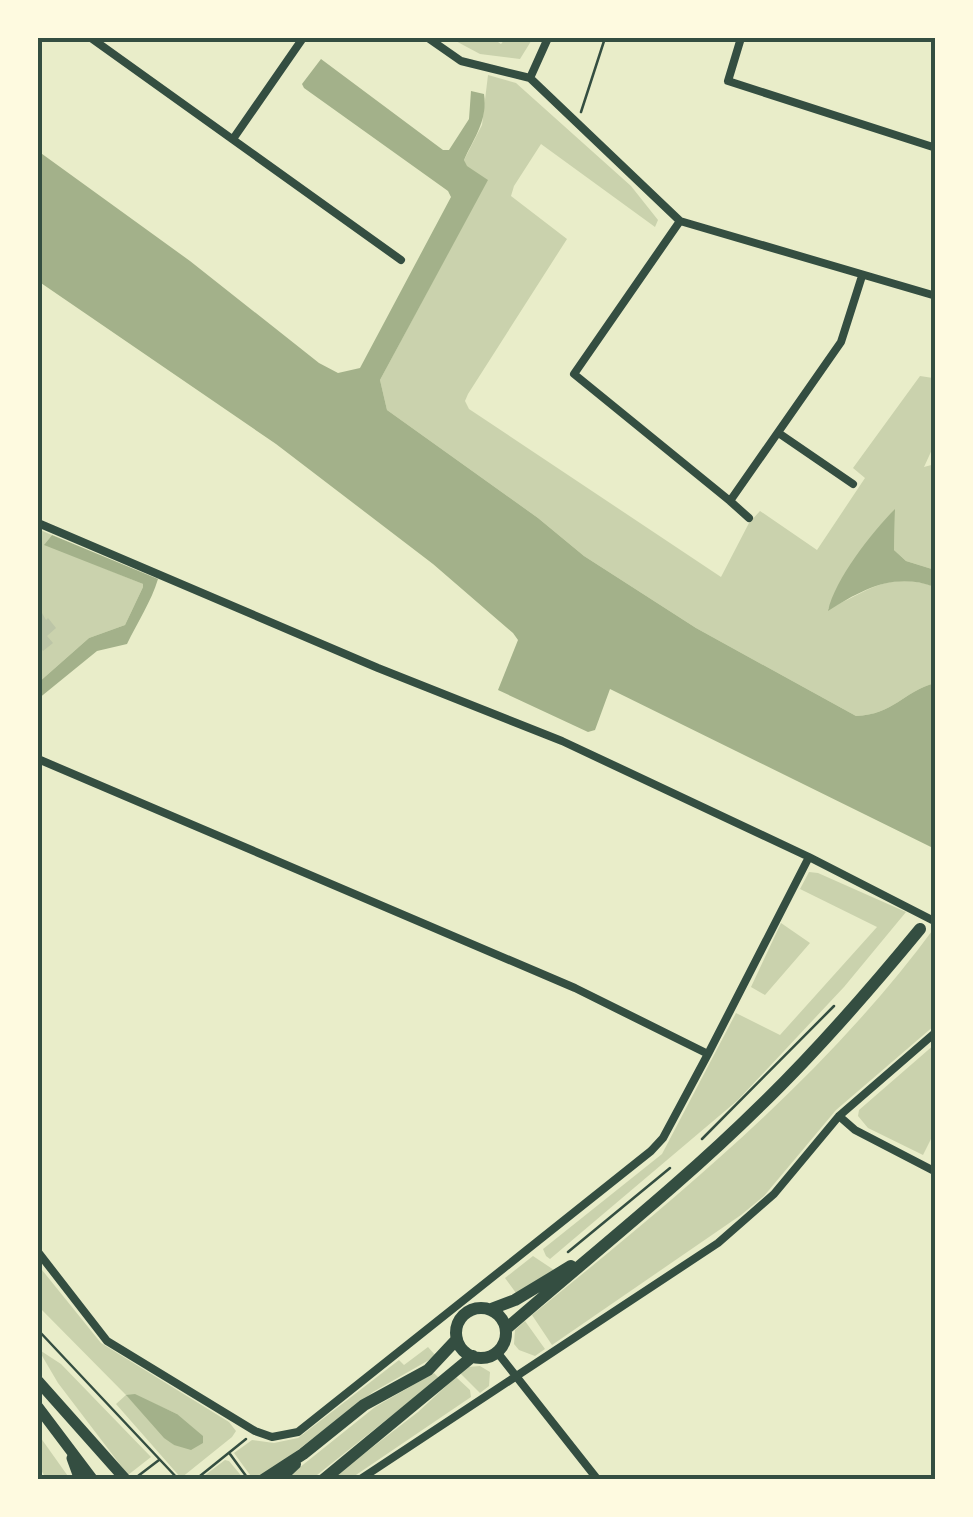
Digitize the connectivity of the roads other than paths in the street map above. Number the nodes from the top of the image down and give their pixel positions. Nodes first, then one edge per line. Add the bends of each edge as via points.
1 (91, 38) edge
2 (303, 38) edge
3 (428, 38) edge
4 (548, 38) edge
5 (742, 38) edge
6 (530, 78) junction
7 (936, 133) edge
8 (233, 139) junction
9 (933, 148) edge
10 (680, 220) junction
11 (401, 260) dead end
12 (862, 276) junction
13 (936, 296) edge
14 (780, 434) junction
15 (853, 484) dead end
16 (730, 501) junction
17 (750, 518) dead end
18 (38, 523) edge
19 (38, 759) edge
20 (808, 857) junction
21 (936, 922) edge
22 (920, 930) dead end
23 (936, 1032) edge
24 (708, 1054) junction
25 (839, 1116) junction
26 (936, 1172) edge
27 (38, 1252) edge
28 (591, 1254) junction
29 (490, 1309) junction
30 (506, 1328) junction
31 (457, 1339) junction
32 (497, 1352) junction
33 (473, 1356) junction
34 (516, 1376) junction
35 (38, 1381) edge
36 (38, 1406) edge
37 (70, 1449) junction
38 (302, 1454) junction
39 (80, 1480) edge
40 (93, 1480) edge
41 (130, 1480) edge
42 (263, 1480) edge
43 (278, 1480) edge
44 (322, 1480) edge
45 (359, 1480) edge
46 (598, 1480) edge

1 - 8 street
2 - 8 street
3 - 6 street via 460,60
4 - 6 street
5 - 9 street via 728,81
6 - 10 street
7 - 9 street
8 - 11 street
10 - 12 street
10 - 16 street via 574,374
12 - 13 street
12 - 14 street via 841,342
14 - 15 street
14 - 16 street
16 - 17 street
18 - 20 street via 562,742
19 - 24 street via 576,988
20 - 21 street
20 - 24 street
22 - 28 main road via 760,1106
23 - 25 street
24 - 27 street via 651,1151 298,1432 272,1437 255,1431 107,1341
25 - 26 street
25 - 34 street via 774,1194 718,1242
28 - 29 main road
28 - 30 main road
29 - 30 main road
29 - 31 main road via 465,1314
30 - 32 main road
31 - 33 main road
31 - 38 main road via 428,1370 364,1405
32 - 33 main road
32 - 34 street
33 - 44 main road
34 - 45 street
34 - 46 street
35 - 41 main road
36 - 37 main road
37 - 39 main road
37 - 40 main road
38 - 42 main road
38 - 43 main road

